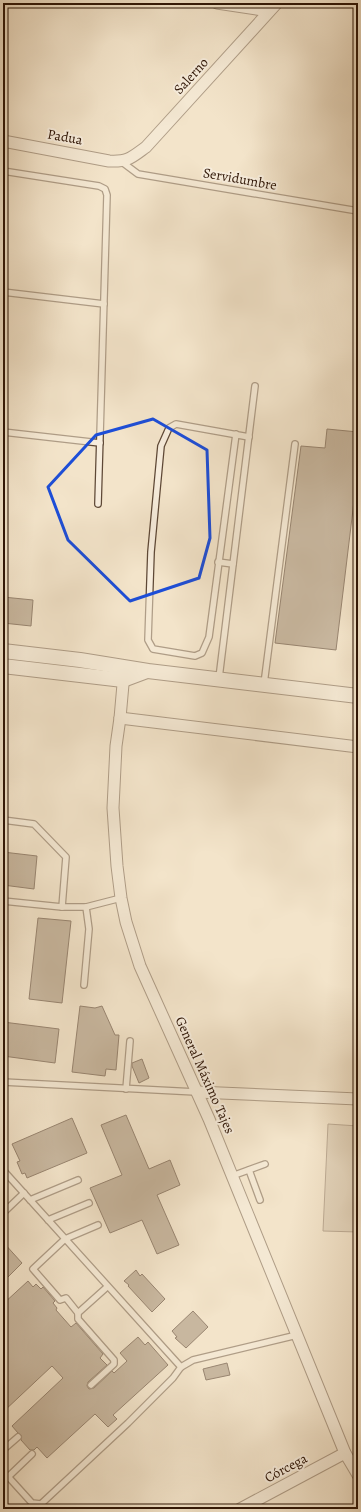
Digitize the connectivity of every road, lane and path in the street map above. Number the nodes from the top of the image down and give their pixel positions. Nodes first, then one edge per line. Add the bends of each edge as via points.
1 (218, 3) edge
2 (273, 7) edge
3 (3, 141) edge
4 (122, 162) junction
5 (3, 171) edge
6 (358, 211) edge
7 (3, 292) edge
8 (104, 304) junction
9 (255, 386) dead end
10 (3, 432) edge
11 (236, 434) junction
12 (249, 437) junction
13 (100, 443) junction
14 (295, 444) dead end
15 (98, 504) dead end
16 (218, 562) junction
17 (233, 564) junction
18 (3, 651) edge
19 (3, 666) edge
20 (124, 673) junction
21 (219, 679) junction
22 (264, 685) junction
23 (358, 696) edge
24 (120, 718) junction
25 (358, 747) edge
26 (3, 820) edge
27 (122, 898) junction
28 (3, 901) edge
29 (62, 907) junction
30 (86, 907) junction
31 (84, 985) dead end
32 (130, 1041) dead end
33 (3, 1082) edge
34 (126, 1089) junction
35 (197, 1092) junction
36 (358, 1099) edge
37 (266, 1164) dead end
38 (3, 1170) edge
39 (249, 1170) junction
40 (232, 1176) junction
41 (78, 1180) dead end
42 (24, 1193) junction
43 (30, 1200) junction
44 (260, 1200) dead end
45 (89, 1202) dead end
46 (3, 1213) edge
47 (48, 1220) junction
48 (98, 1225) dead end
49 (65, 1239) junction
50 (107, 1287) junction
51 (78, 1313) junction
52 (297, 1335) junction
53 (181, 1367) junction
54 (92, 1385) dead end
55 (18, 1437) dead end
56 (3, 1450) edge
57 (345, 1453) junction
58 (32, 1454) dead end
59 (3, 1471) edge
60 (358, 1475) edge
61 (8, 1477) junction
62 (240, 1509) edge

1 - 2 street
2 - 4 street, Salerno via 146,147
3 - 4 street, Padua
4 - 6 lane, Servidumbre via 138,174
5 - 8 lane via 105,189 107,195
7 - 8 lane
8 - 13 lane
9 - 12 lane
10 - 13 lane
11 - 12 lane
11 - 16 lane
11 - 16 lane via 176,424 169,428 161,446 151,552 148,640 153,649 195,656 202,653 209,636
12 - 17 lane
13 - 15 lane
14 - 22 lane
16 - 17 lane
17 - 21 lane
18 - 20 street
19 - 20 street
20 - 21 street via 148,671
20 - 24 street, General Máximo Tajes
21 - 22 street
22 - 23 street
24 - 25 street
24 - 27 street, General Máximo Tajes via 113,808
26 - 29 lane via 34,824 66,857
27 - 30 lane
27 - 35 street, General Máximo Tajes via 126,922 140,966
28 - 29 lane
29 - 30 lane
30 - 31 lane via 89,929
32 - 34 lane
33 - 34 lane
34 - 35 lane
35 - 36 street
35 - 40 street, General Máximo Tajes
37 - 39 lane
38 - 42 lane
39 - 40 lane
39 - 44 lane
40 - 52 street, General Máximo Tajes
41 - 43 lane
42 - 43 lane
42 - 46 lane
43 - 47 lane
45 - 47 lane
47 - 49 lane
48 - 49 lane
49 - 50 lane
49 - 51 lane via 33,1269 60,1300 66,1298
50 - 51 lane
50 - 53 lane
51 - 54 lane via 78,1318 114,1360 114,1364
52 - 53 lane via 193,1360
52 - 57 street, General Máximo Tajes
53 - 61 lane via 128,1423 41,1504 32,1503
55 - 56 lane
57 - 60 street, General Máximo Tajes
57 - 62 street, Córcega
58 - 61 lane
59 - 61 lane

